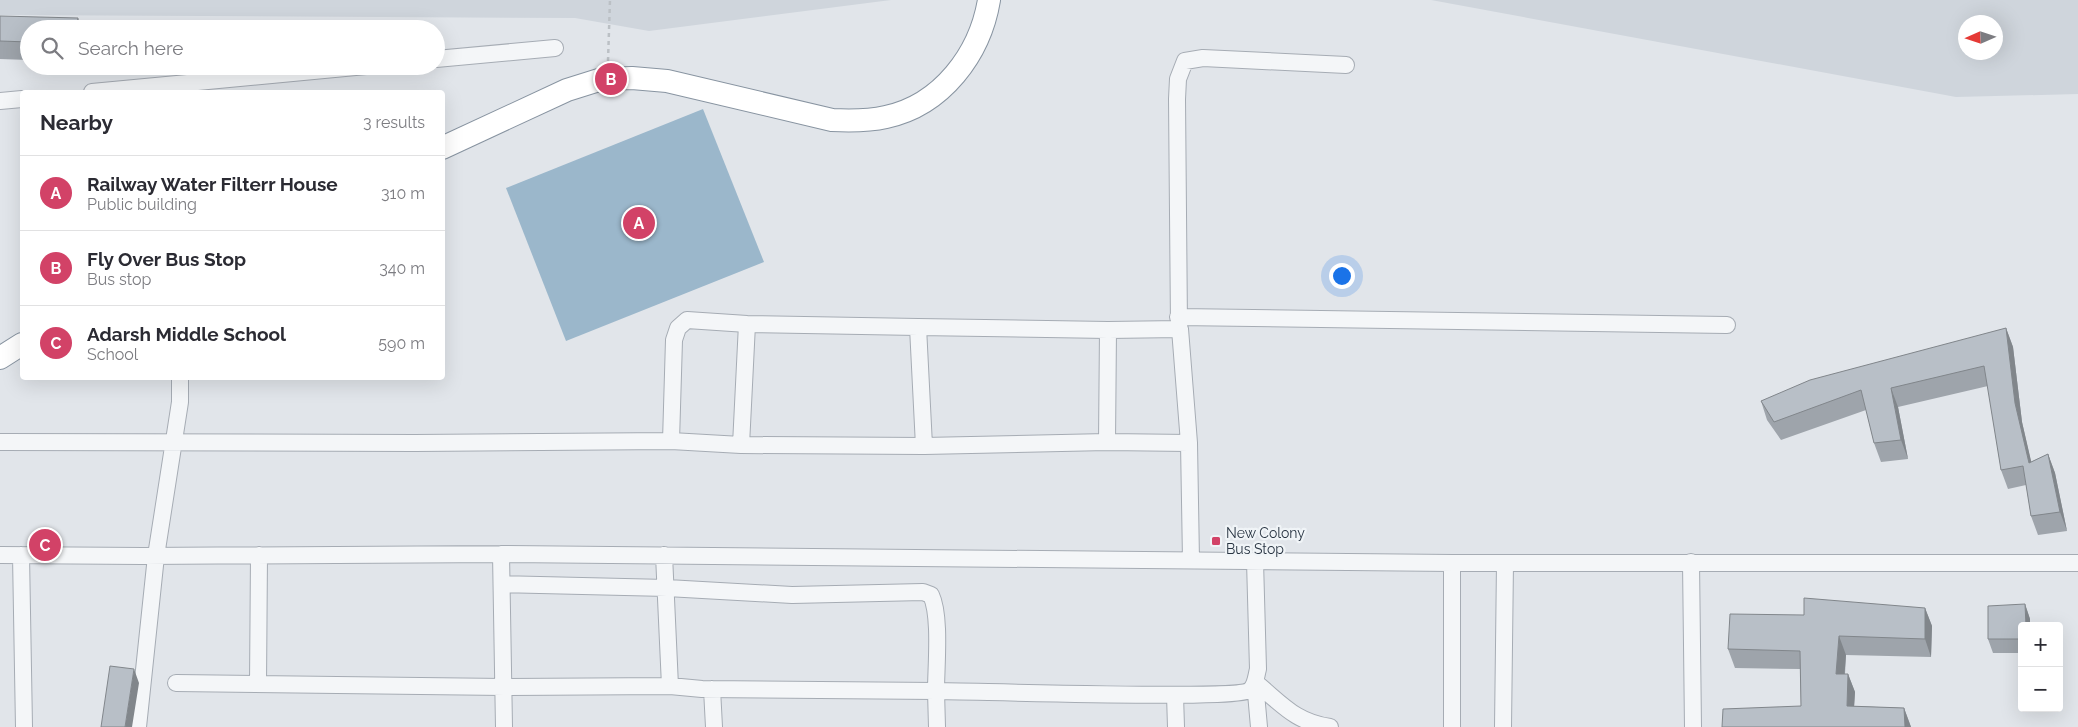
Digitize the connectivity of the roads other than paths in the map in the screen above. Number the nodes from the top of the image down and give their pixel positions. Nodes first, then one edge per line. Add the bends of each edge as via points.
1 (989, 0) edge
2 (555, 48) dead end
3 (445, 59) edge
4 (1346, 64) dead end
5 (271, 75) edge
6 (113, 90) edge
7 (20, 99) edge
8 (0, 101) edge
9 (445, 147) edge
10 (1179, 323) junction
11 (747, 324) junction
12 (1727, 325) dead end
13 (918, 327) junction
14 (1108, 330) junction
15 (180, 380) edge
16 (671, 441) junction
17 (0, 442) edge
18 (1108, 442) junction
19 (174, 443) junction
20 (1189, 443) junction
21 (741, 445) junction
22 (924, 446) junction
23 (500, 554) junction
24 (0, 555) edge
25 (21, 555) junction
26 (259, 555) junction
27 (664, 555) junction
28 (156, 556) junction
29 (1191, 560) junction
30 (1254, 561) junction
31 (1691, 562) junction
32 (1452, 563) junction
33 (1505, 563) junction
34 (2078, 563) edge
35 (502, 584) junction
36 (667, 588) junction
37 (1255, 682) junction
38 (176, 683) dead end
39 (258, 684) junction
40 (670, 686) junction
41 (504, 687) junction
42 (712, 689) junction
43 (936, 691) junction
44 (1175, 695) junction
45 (24, 727) edge
46 (138, 727) edge
47 (504, 727) edge
48 (714, 727) edge
49 (937, 727) edge
50 (1176, 727) edge
51 (1259, 727) edge
52 (1330, 727) edge
53 (1452, 727) edge
54 (1503, 727) edge
55 (1693, 727) edge

1 - 9 highway via 986,20 976,45 962,67 932,96 887,117 832,120 667,81 602,79 567,90
2 - 3 street
4 - 10 street via 1203,58 1185,61 1178,79 1177,99
5 - 6 street
7 - 8 street
10 - 12 street
10 - 14 street
10 - 20 street
11 - 13 street
11 - 16 street via 687,320 678,328 674,340
11 - 21 street
13 - 14 street
13 - 22 street
14 - 18 street
15 - 19 street
16 - 19 street
16 - 21 street
17 - 19 street
18 - 20 street
18 - 22 street
19 - 28 street
20 - 29 street
21 - 22 street
23 - 26 street
23 - 27 street
23 - 35 street
24 - 25 street
25 - 28 street
25 - 45 street
26 - 28 street
26 - 39 street
27 - 29 street
27 - 36 street
28 - 46 street
29 - 30 street
30 - 32 street
30 - 37 street via 1258,669
31 - 33 street
31 - 34 street
31 - 55 street
32 - 33 street
32 - 53 street
33 - 54 street
35 - 36 street
35 - 41 street
36 - 40 street
36 - 43 street via 792,594 923,592 931,595 936,615
37 - 44 street via 1250,690 1240,694
37 - 51 street
37 - 52 street via 1296,717 1313,725
38 - 39 street
39 - 41 street
40 - 41 street
40 - 42 street
41 - 47 street
42 - 43 street
42 - 48 street
43 - 44 street
43 - 49 street
44 - 50 street

